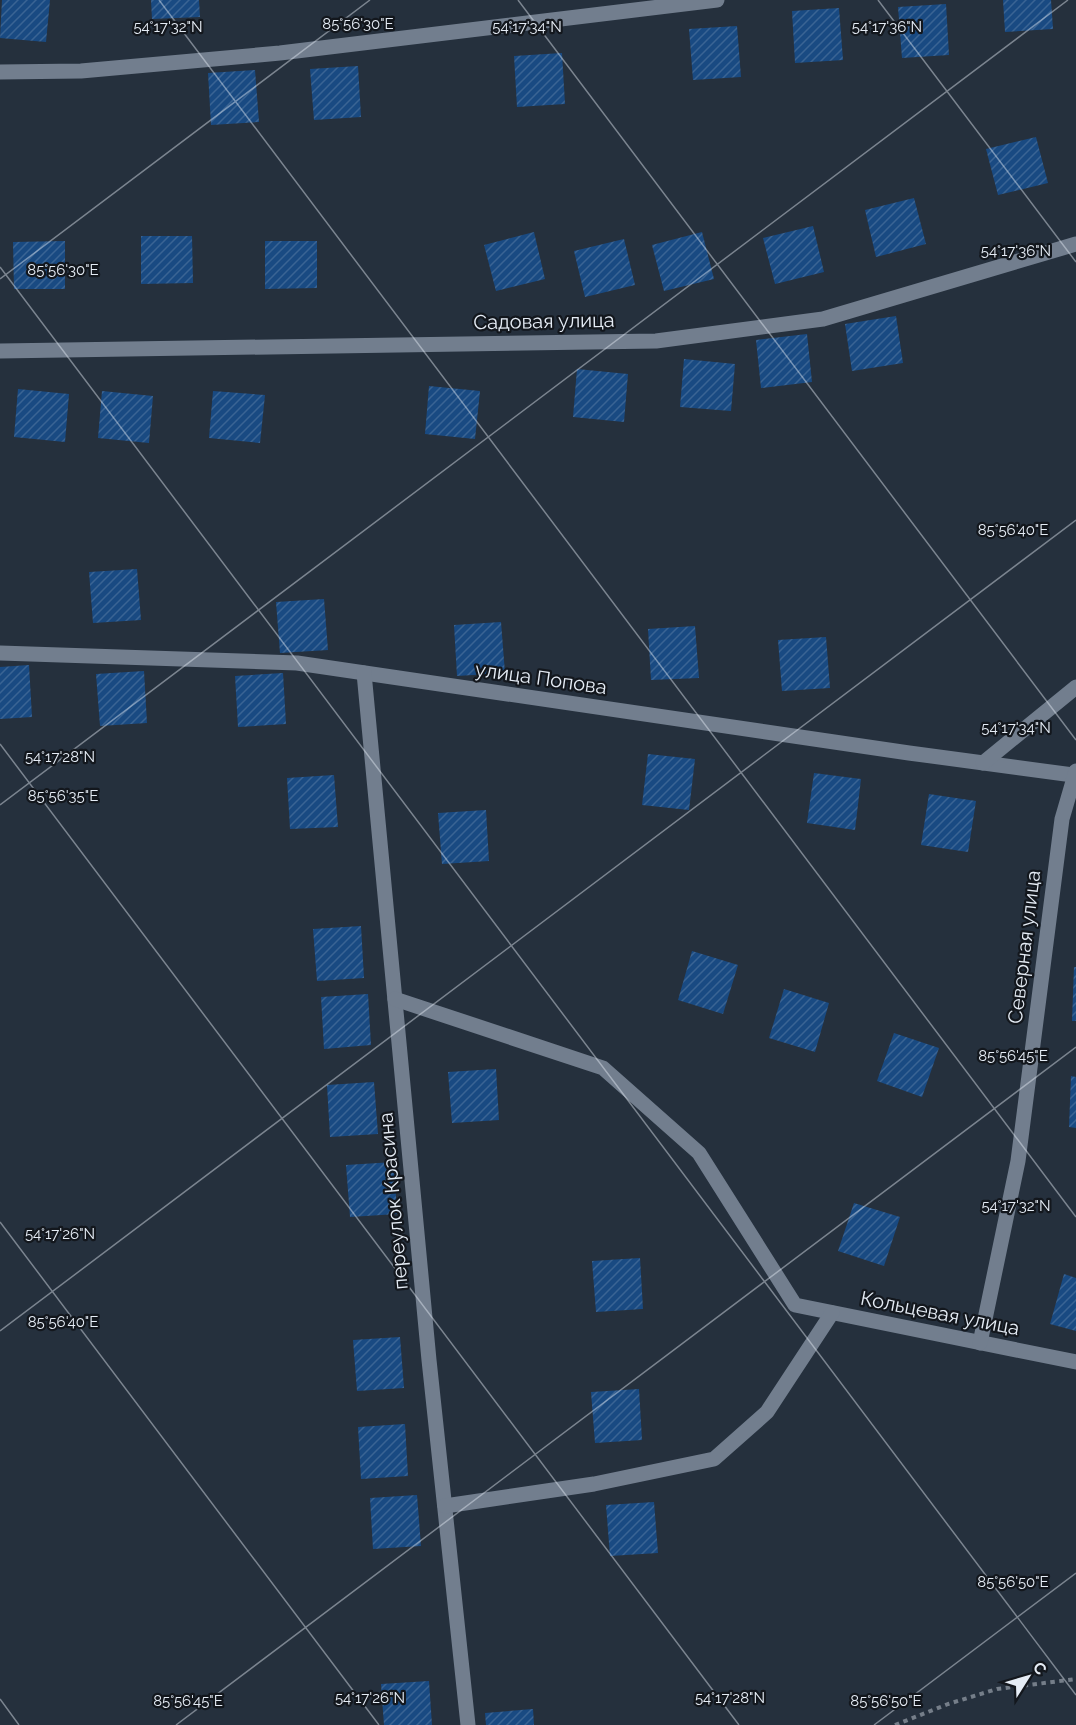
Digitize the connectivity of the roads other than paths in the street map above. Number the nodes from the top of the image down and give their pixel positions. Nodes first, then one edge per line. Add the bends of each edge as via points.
1 (717, 0) edge
2 (0, 72) edge
3 (1076, 244) edge
4 (0, 351) edge
5 (0, 653) edge
6 (364, 673) junction
7 (1076, 687) edge
8 (983, 763) junction
9 (1075, 773) edge
10 (395, 999) junction
11 (832, 1313) junction
12 (980, 1342) junction
13 (1076, 1362) edge
14 (445, 1506) junction
15 (468, 1725) edge

1 - 2 street via 279,53 81,71
3 - 4 street, Садовая улица via 823,319 656,341
5 - 6 street, улица Попова via 297,663
6 - 8 street, улица Попова
6 - 10 street, переулок Красина
7 - 8 street
8 - 9 street, улица Попова
9 - 12 street, Северная улица via 1062,819 1018,1161
10 - 11 street, Кольцевая улица via 603,1068 699,1153 795,1305
10 - 14 street, переулок Красина
11 - 12 street, Кольцевая улица
11 - 14 street via 768,1412 714,1459 594,1484
12 - 13 street, Кольцевая улица
14 - 15 street, переулок Красина

